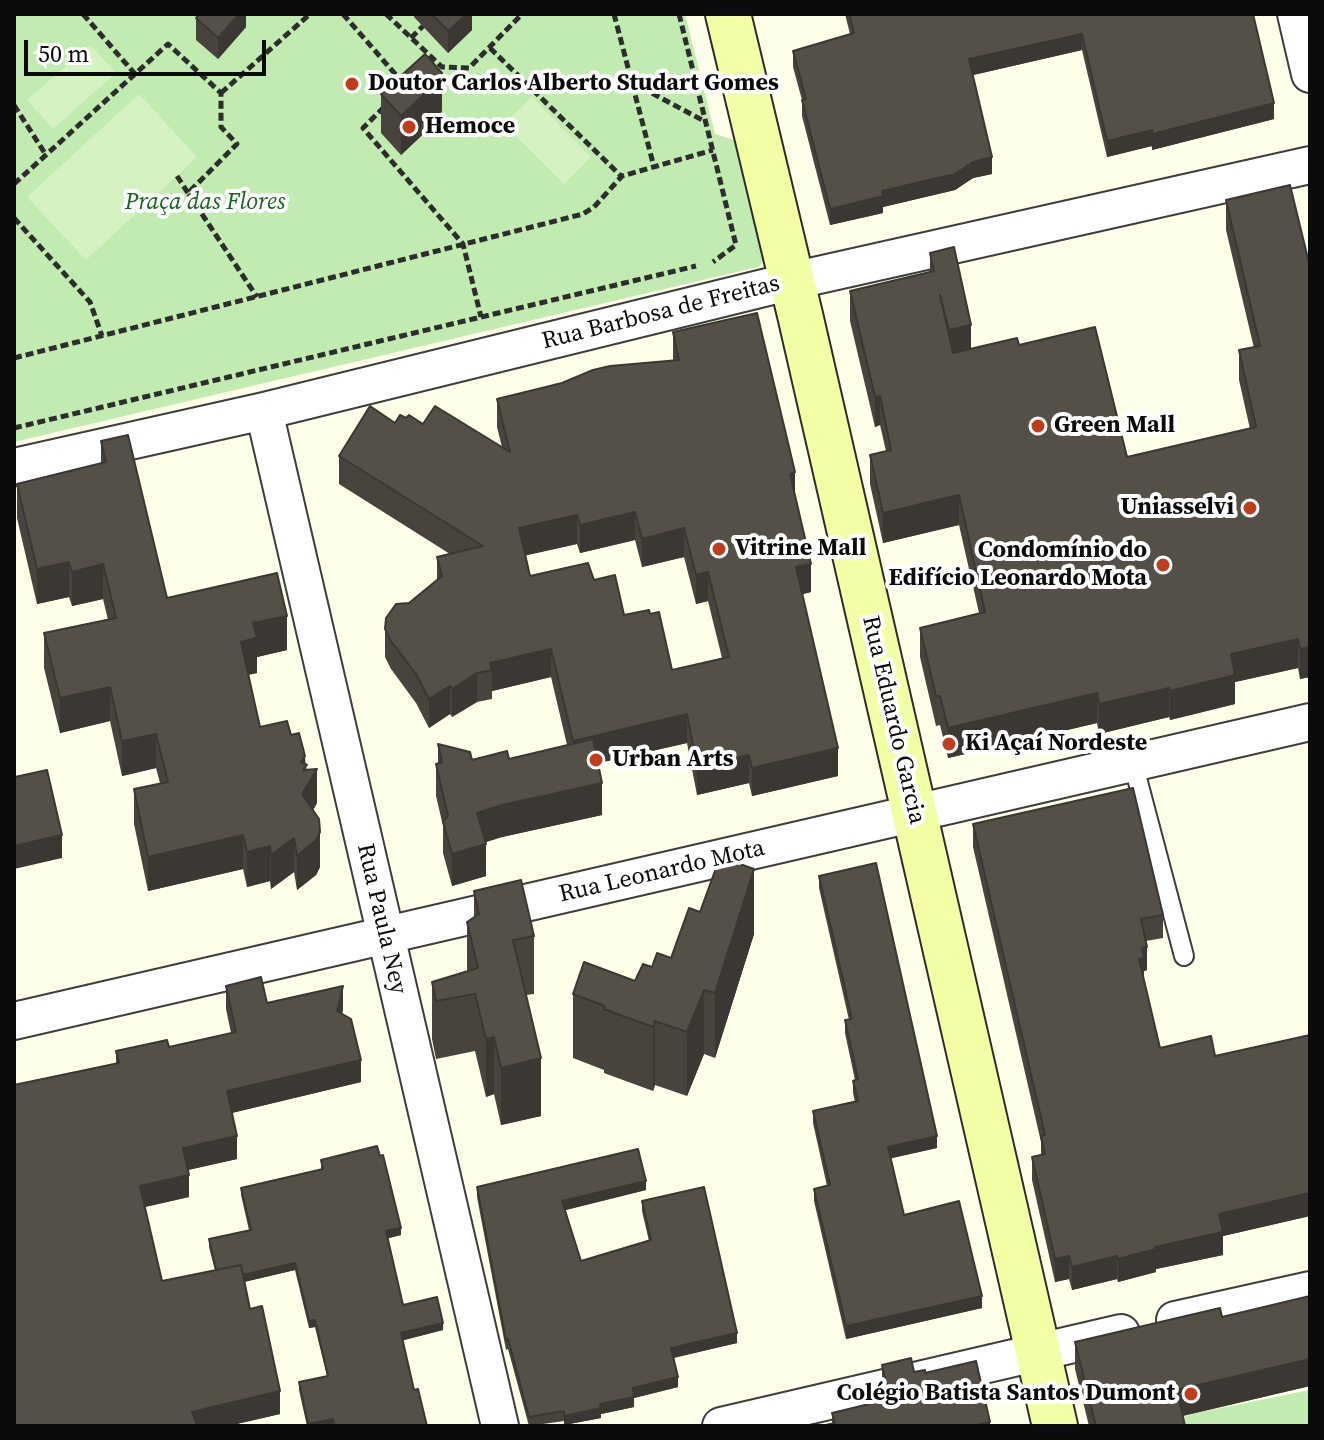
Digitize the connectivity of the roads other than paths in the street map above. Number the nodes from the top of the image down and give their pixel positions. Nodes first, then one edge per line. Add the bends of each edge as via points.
1 (728, 14) edge
2 (1296, 14) edge
3 (1310, 74) edge
4 (1310, 165) edge
5 (792, 281) junction
6 (264, 411) junction
7 (14, 467) edge
8 (1310, 722) edge
9 (1133, 763) junction
10 (915, 814) junction
11 (384, 936) junction
12 (1184, 956) dead end
13 (14, 1021) edge
14 (1310, 1290) edge
15 (1037, 1352) junction
16 (500, 1426) edge
17 (721, 1426) edge
18 (1055, 1426) edge

1 - 5 main road, Rua Eduardo Garcia
2 - 3 street
4 - 5 street, Rua Barbosa de Freitas
5 - 6 street, Rua Barbosa de Freitas
5 - 10 main road, Rua Eduardo Garcia
6 - 7 street, Rua Barbosa de Freitas
6 - 11 street, Rua Paula Ney
8 - 9 street, Rua Leonardo Mota
9 - 10 street, Rua Leonardo Mota
9 - 12 lane
10 - 11 street, Rua Leonardo Mota
10 - 15 main road, Rua Eduardo Garcia
11 - 13 street, Rua Leonardo Mota
11 - 16 street, Rua Paula Ney
14 - 15 street
15 - 17 street
15 - 18 main road, Rua Eduardo Garcia

